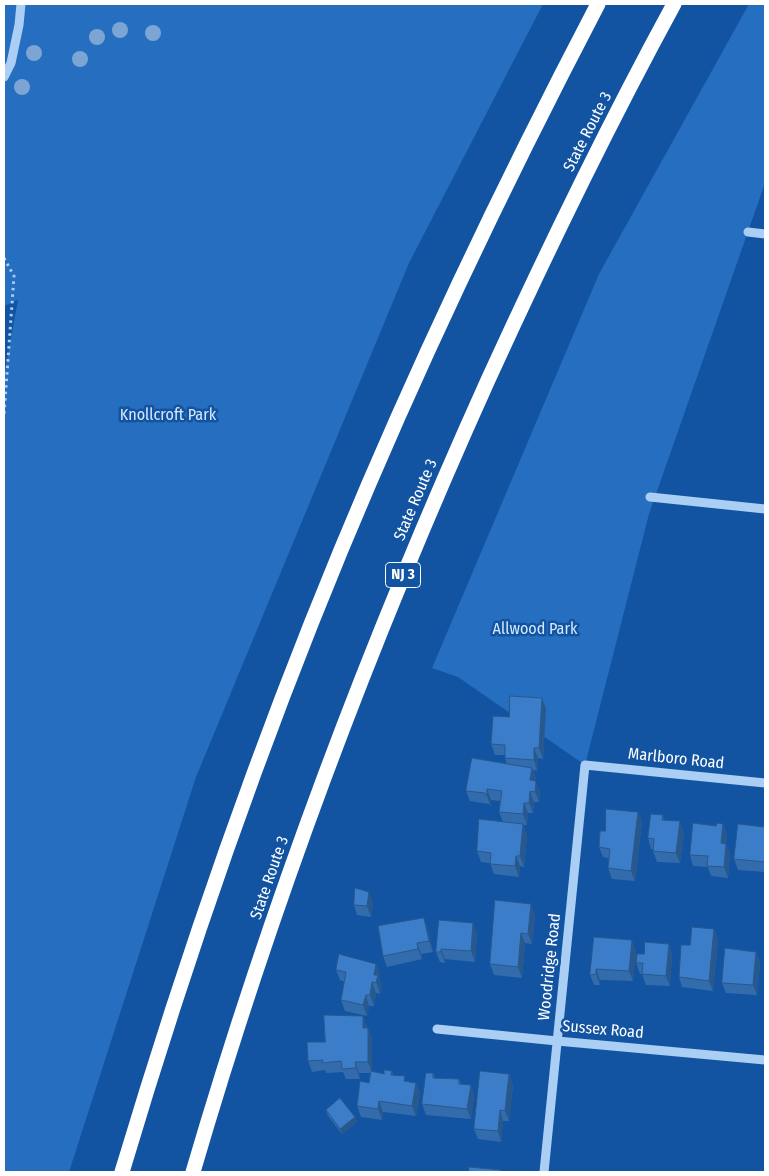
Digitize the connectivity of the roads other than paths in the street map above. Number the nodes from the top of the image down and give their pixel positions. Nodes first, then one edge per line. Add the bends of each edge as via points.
1 (21, 4) edge
2 (598, 4) edge
3 (674, 4) edge
4 (4, 77) edge
5 (748, 232) dead end
6 (765, 234) edge
7 (650, 498) dead end
8 (765, 509) edge
9 (584, 765) joint
10 (765, 783) edge
11 (437, 1029) dead end
12 (557, 1042) junction
13 (765, 1060) edge
14 (122, 1172) edge
15 (193, 1172) edge
16 (544, 1172) edge

1 - 4 street via 11,63
2 - 14 highway via 485,227 341,549 216,880
3 - 15 highway, State Route 3 / NJ 3 via 536,276 405,570 281,898
5 - 6 street
7 - 8 street
9 - 10 street, Marlboro Road
9 - 12 street, Woodridge Road
11 - 12 street, Sussex Road
12 - 13 street, Sussex Road
12 - 16 street, Woodridge Road

